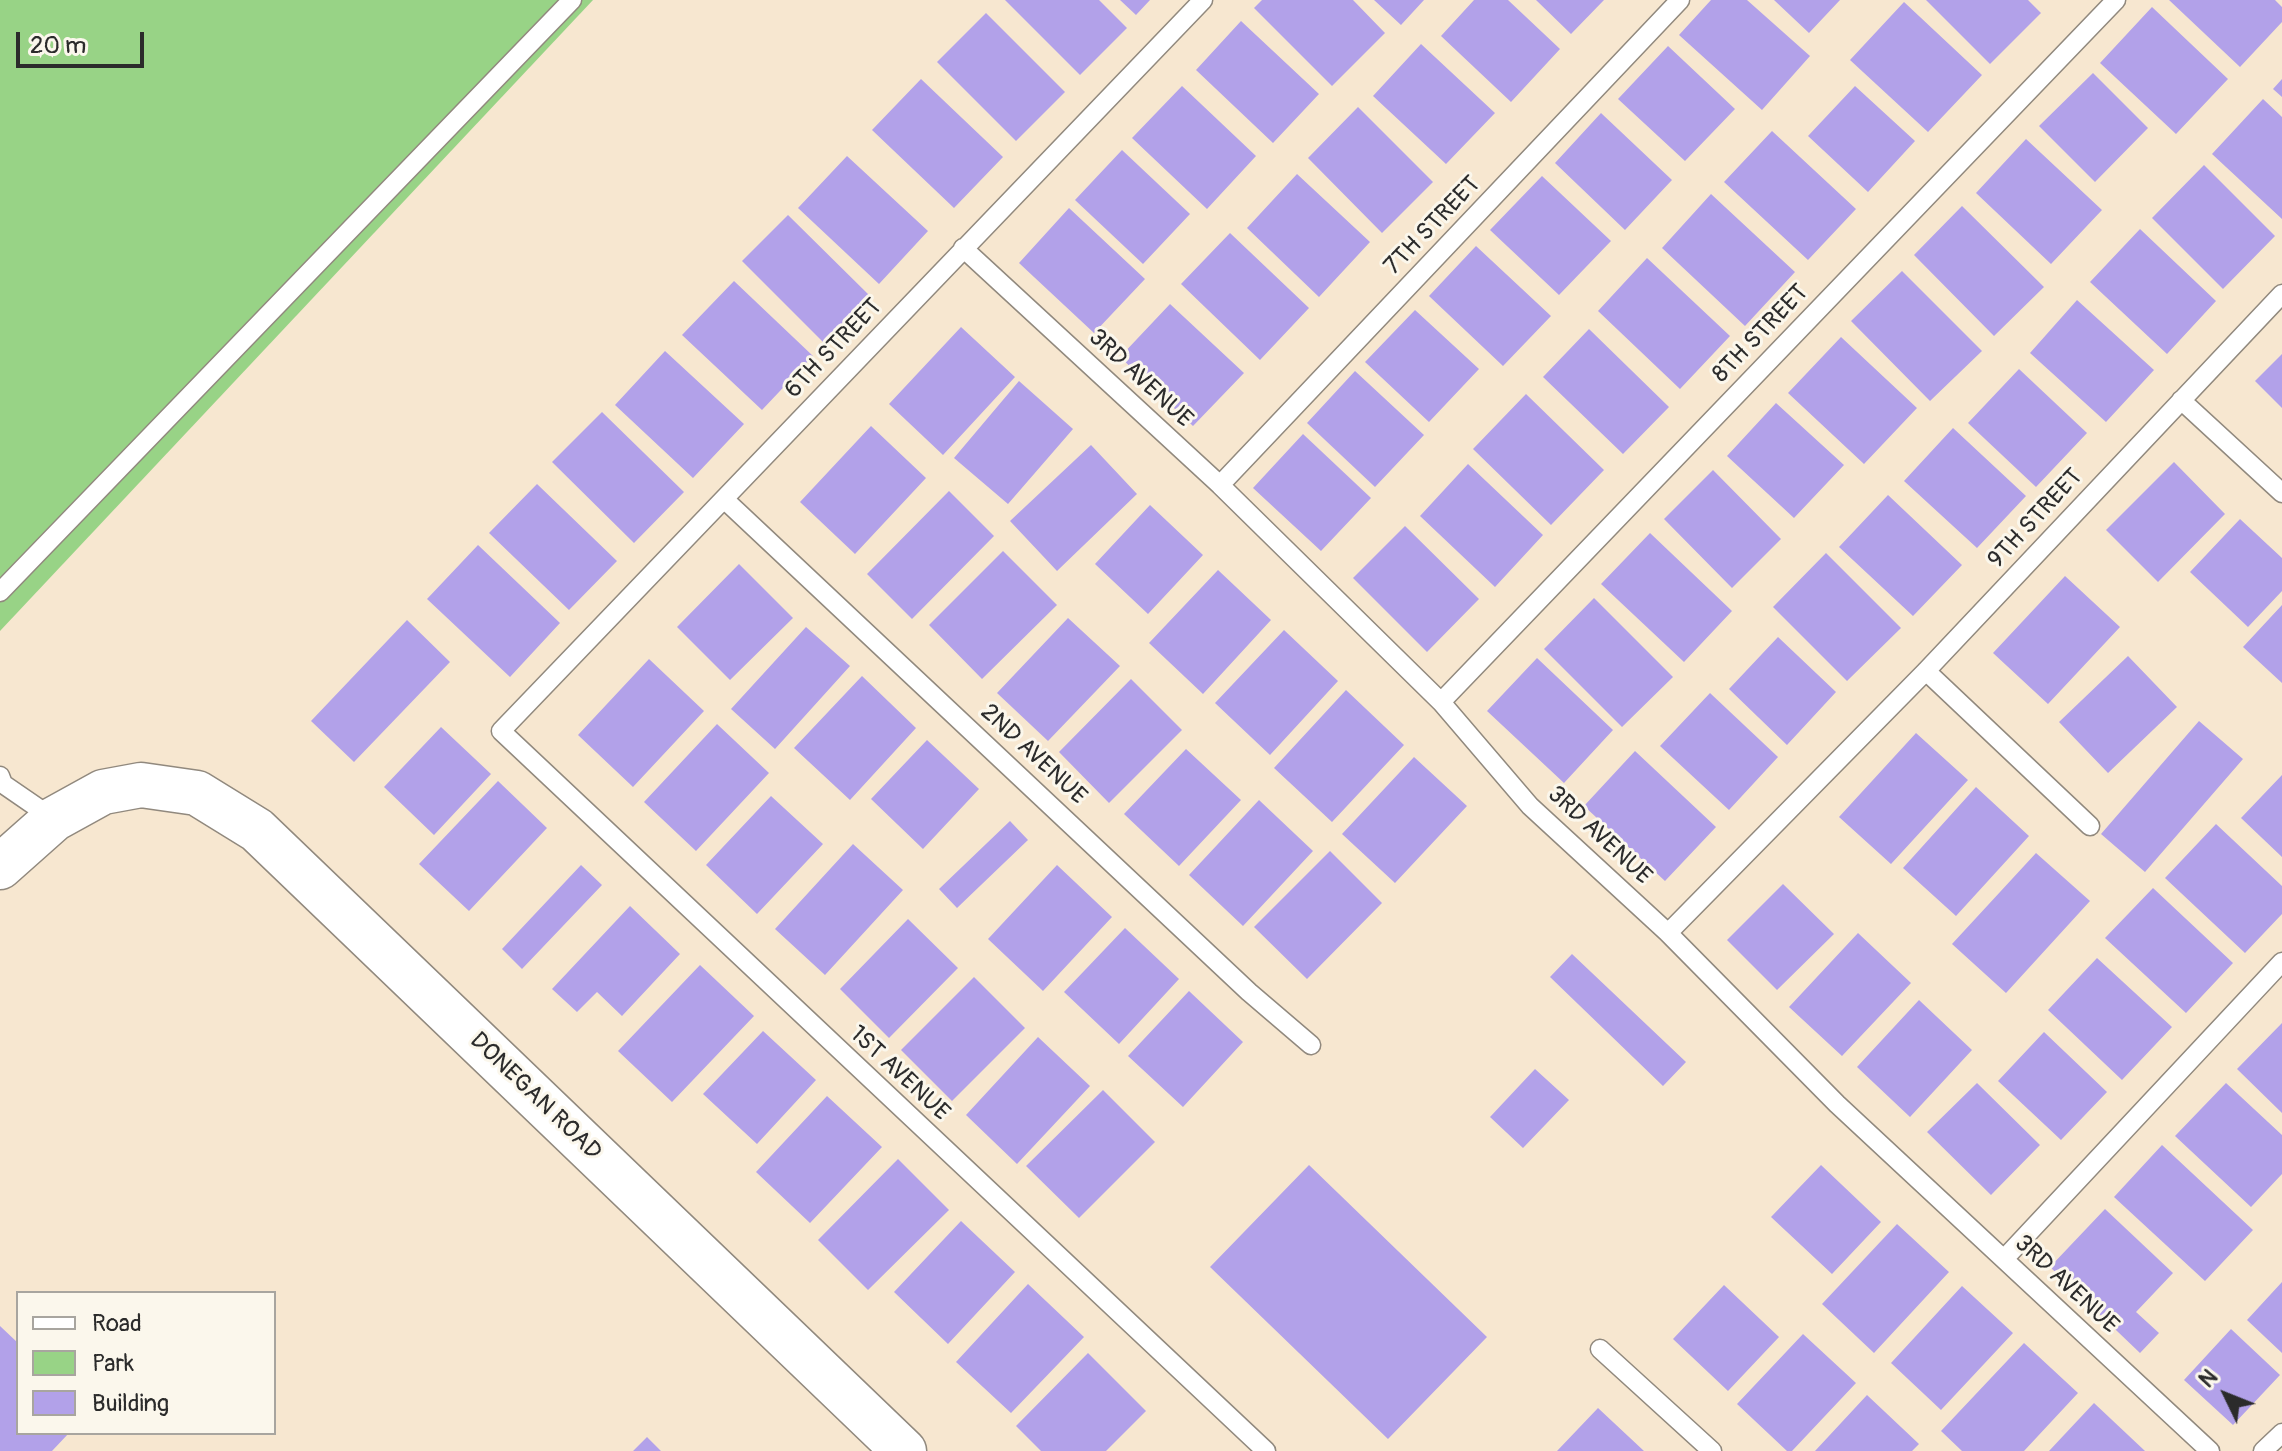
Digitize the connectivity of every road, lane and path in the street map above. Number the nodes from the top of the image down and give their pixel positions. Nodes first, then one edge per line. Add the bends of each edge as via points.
1 (572, 0) edge
2 (1203, 0) edge
3 (1680, 0) edge
4 (2116, 0) edge
5 (963, 248) junction
6 (2282, 294) edge
7 (2181, 400) junction
8 (1220, 485) junction
9 (2282, 493) edge
10 (724, 499) junction
11 (0, 592) edge
12 (1926, 671) junction
13 (1441, 702) junction
14 (501, 731) joint
15 (0, 776) edge
16 (54, 819) junction
17 (2090, 826) dead end
18 (0, 867) edge
19 (1668, 933) junction
20 (2282, 962) edge
21 (1311, 1045) dead end
22 (2004, 1259) junction
23 (1600, 1349) dead end
24 (2282, 1433) edge
25 (904, 1451) edge
26 (1266, 1451) edge
27 (1712, 1451) edge
28 (2210, 1451) edge
29 (2263, 1451) edge

1 - 11 lane
2 - 5 lane, 6TH STREET
3 - 8 lane, 7TH STREET
4 - 13 lane, 8TH STREET
5 - 8 lane, 3RD AVENUE
5 - 10 lane, 6TH STREET
6 - 7 lane, 9TH STREET
7 - 9 lane
7 - 12 lane, 9TH STREET
8 - 13 lane, 3RD AVENUE
10 - 14 lane, 6TH STREET
10 - 21 lane, 2ND AVENUE
12 - 17 lane
12 - 19 lane, 9TH STREET
13 - 19 lane, 3RD AVENUE via 1530,806
14 - 26 lane, 1ST AVENUE
15 - 16 lane via 3,784
16 - 18 street, DONEGAN ROAD
16 - 25 street, DONEGAN ROAD via 103,792 141,785 197,793 257,830
19 - 22 lane, 3RD AVENUE via 1837,1104
20 - 22 lane
22 - 28 lane, 3RD AVENUE
23 - 27 lane
24 - 29 lane

